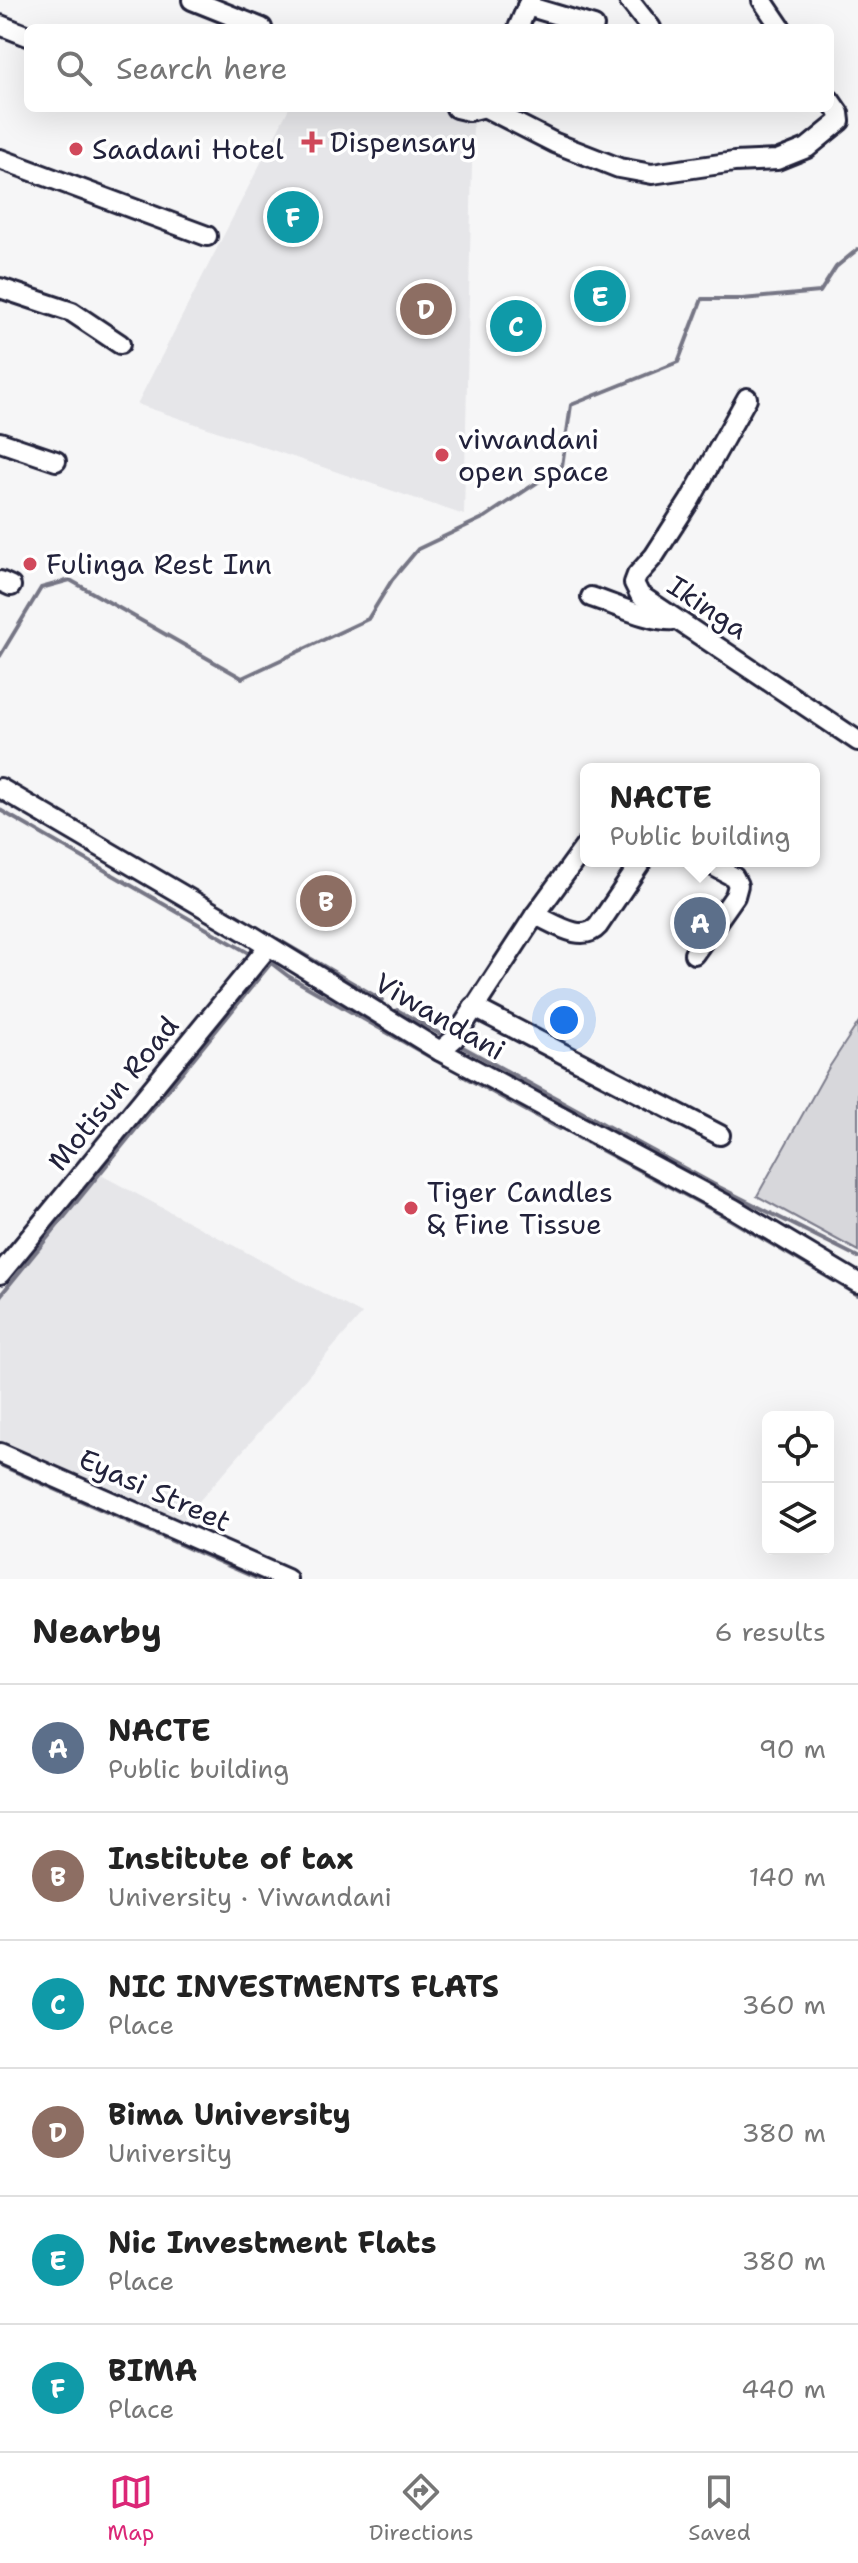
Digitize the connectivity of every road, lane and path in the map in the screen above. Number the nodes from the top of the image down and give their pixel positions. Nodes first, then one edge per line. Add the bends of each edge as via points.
1 (192, 0) edge
2 (629, 0) edge
3 (762, 0) edge
4 (528, 3) edge
5 (216, 9) junction
6 (210, 24) edge
7 (252, 24) edge
8 (520, 24) edge
9 (588, 24) edge
10 (648, 24) edge
11 (778, 24) edge
12 (0, 25) edge
13 (24, 34) edge
14 (834, 106) edge
15 (492, 112) edge
16 (0, 159) edge
17 (207, 236) dead end
18 (0, 288) edge
19 (120, 344) dead end
20 (747, 398) dead end
21 (0, 442) edge
22 (56, 461) dead end
23 (591, 597) dead end
24 (675, 619) junction
25 (858, 741) edge
26 (0, 788) edge
27 (580, 853) edge
28 (638, 867) edge
29 (715, 867) edge
30 (535, 915) junction
31 (268, 947) junction
32 (694, 954) dead end
33 (473, 1007) junction
34 (440, 1051) junction
35 (720, 1135) dead end
36 (0, 1274) edge
37 (858, 1283) edge
38 (0, 1453) edge
39 (287, 1579) edge

1 - 5 street
2 - 10 street
3 - 11 street
4 - 8 street
4 - 9 street
5 - 6 street
5 - 7 street
12 - 13 street
14 - 15 street via 840,121 807,148 777,160 652,174 619,168
16 - 17 street
18 - 19 street via 72,312
20 - 24 street, Ikinga via 690,500 634,583 640,595
21 - 22 street
23 - 24 street via 652,619
24 - 25 street, Ikinga
26 - 31 street, Viwandani
27 - 30 street
28 - 30 street via 590,933 579,934
29 - 32 street via 738,885
30 - 33 street
31 - 34 street, Viwandani
31 - 36 street, Motisun Road
33 - 34 street
33 - 35 street
34 - 37 street, Viwandani via 734,1209
38 - 39 street, Eyasi Street

